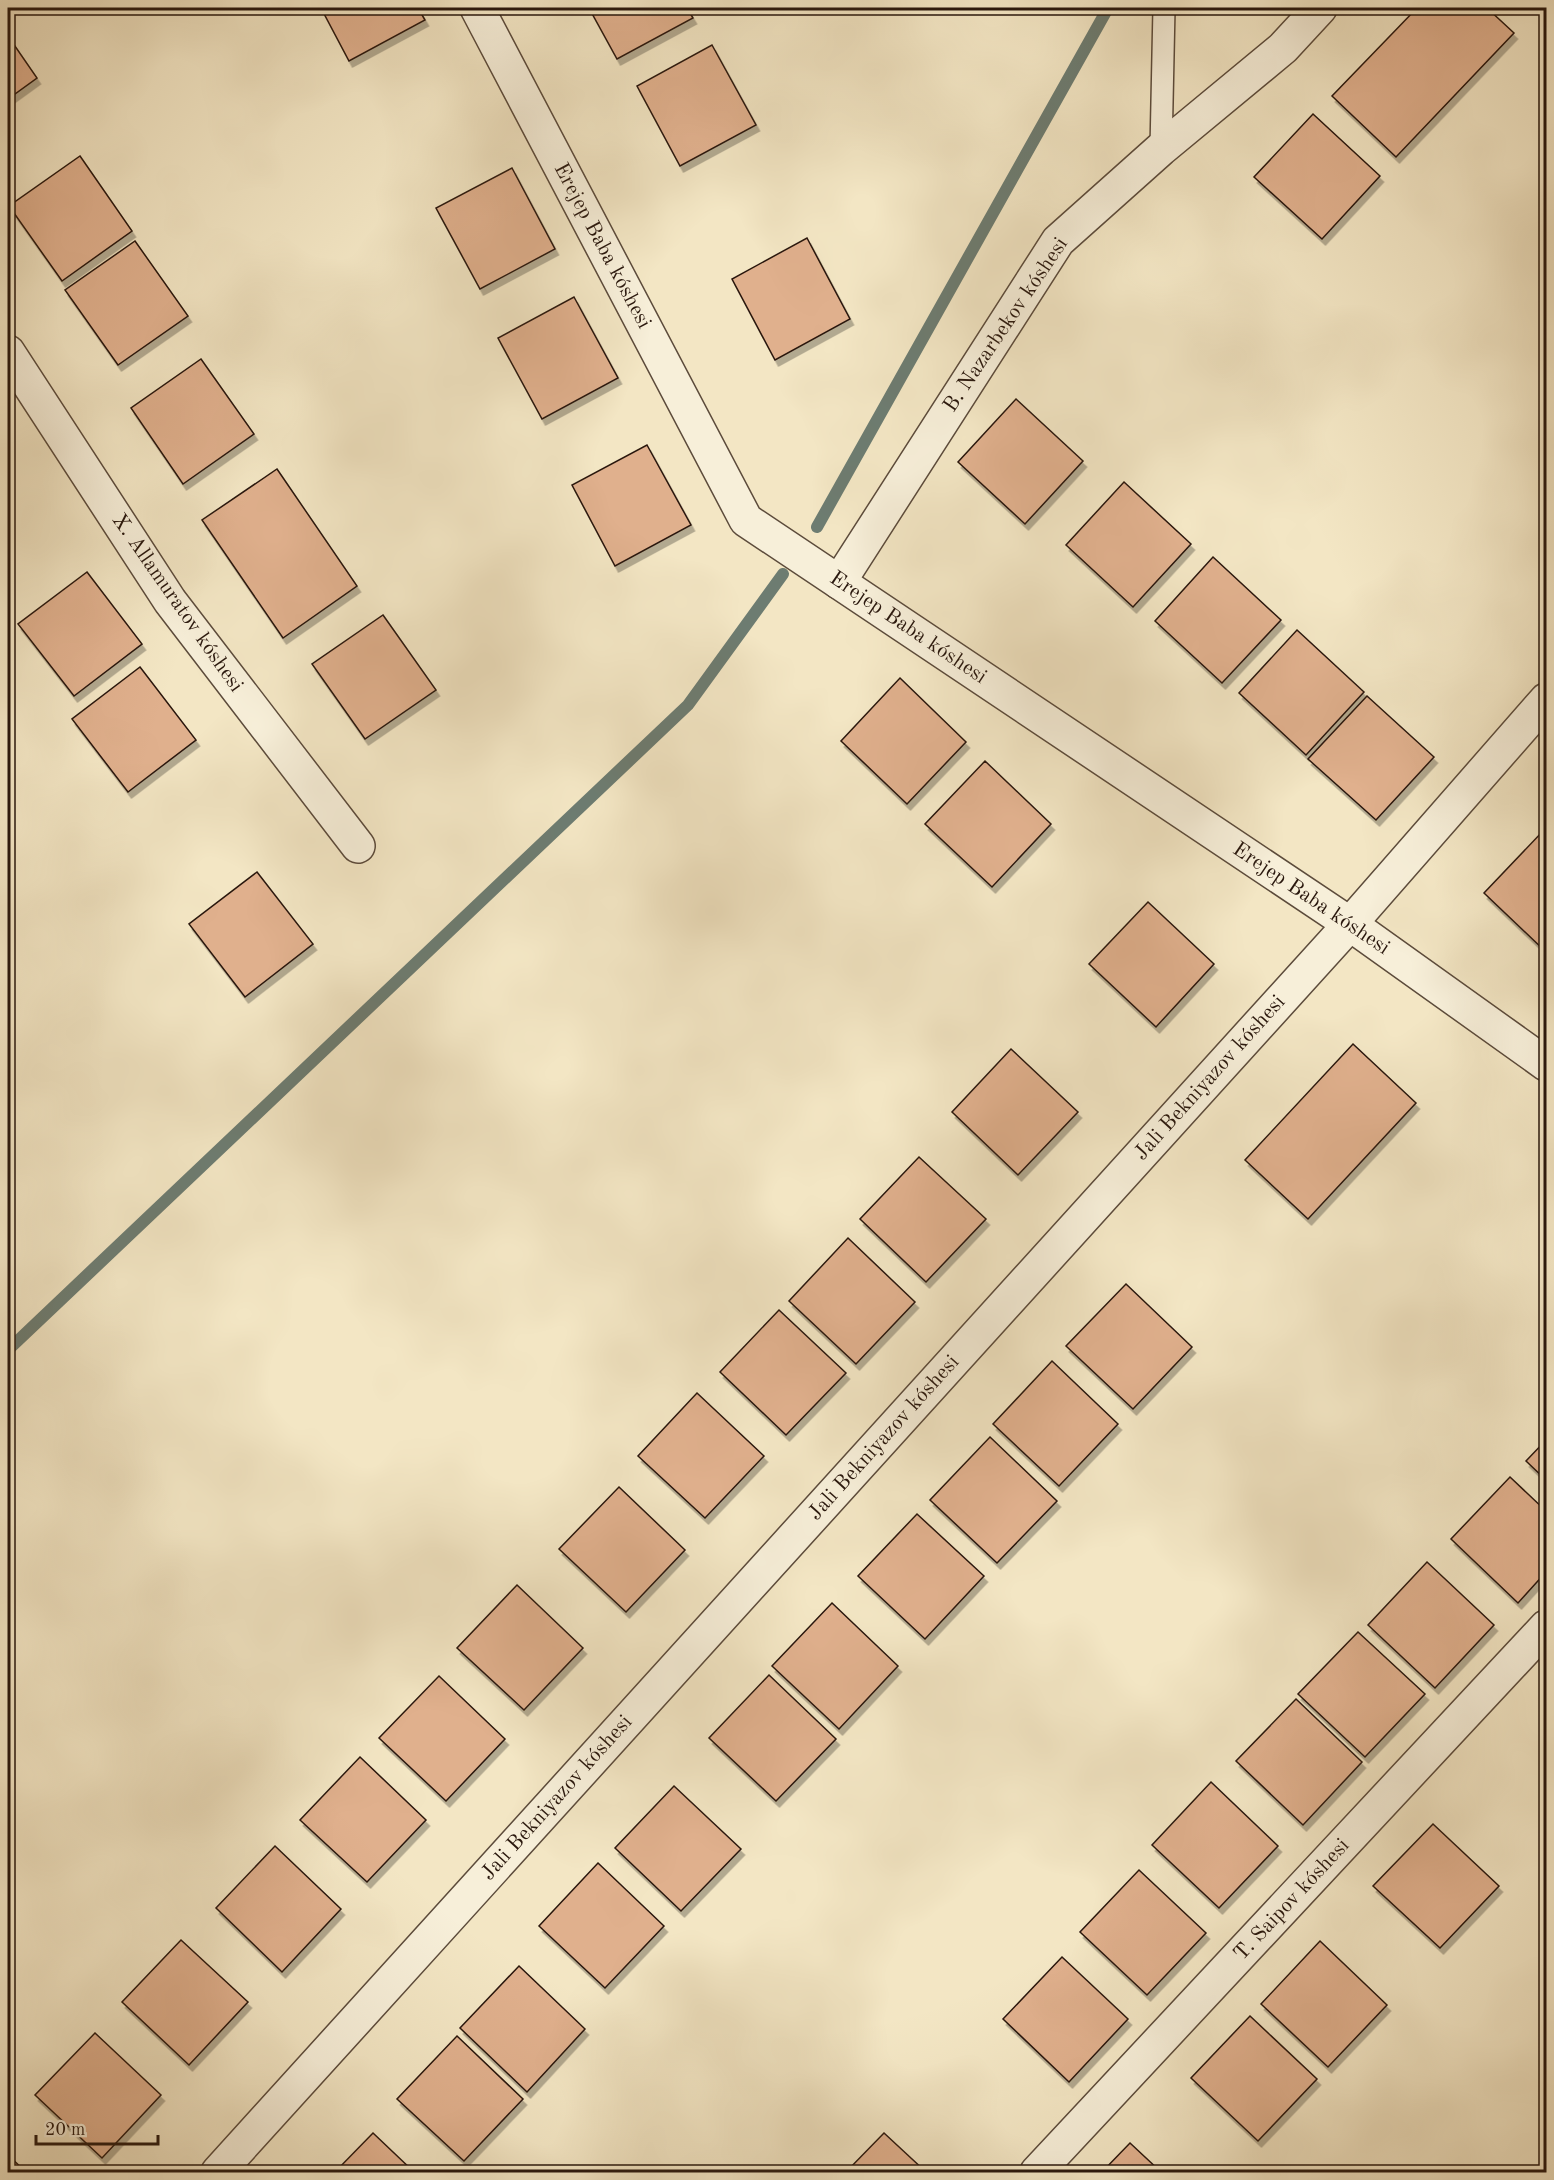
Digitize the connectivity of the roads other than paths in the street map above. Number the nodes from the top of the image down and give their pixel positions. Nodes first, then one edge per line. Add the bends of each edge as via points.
1 (477, 8) edge
2 (1164, 8) edge
3 (1320, 8) edge
4 (1161, 149) junction
5 (8, 352) edge
6 (839, 582) junction
7 (1546, 700) edge
8 (358, 846) dead end
9 (1350, 924) junction
10 (1546, 1064) edge
11 (1546, 1627) edge
12 (218, 2172) edge
13 (1037, 2172) edge

1 - 6 street, Erejep Baba kóshesi via 746,520
2 - 4 lane
3 - 4 street, B. Nazarbekov kóshesi via 1283,48
4 - 6 street, B. Nazarbekov kóshesi via 1058,241
5 - 8 street, X. Allamuratov kóshesi via 170,601
6 - 9 street, Erejep Baba kóshesi
7 - 9 street, Jali Bekniyazov kóshesi
9 - 10 street, Erejep Baba kóshesi
9 - 12 street, Jali Bekniyazov kóshesi
11 - 13 street, T. Saipov kóshesi

